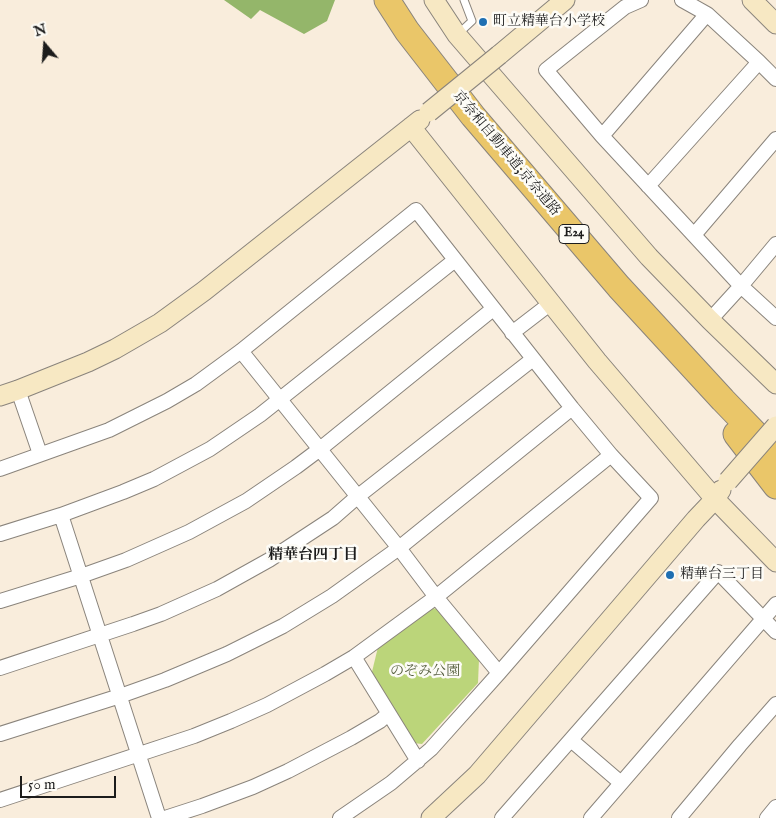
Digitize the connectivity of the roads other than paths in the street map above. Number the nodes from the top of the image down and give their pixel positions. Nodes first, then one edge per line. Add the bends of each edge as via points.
1 (388, 0) edge
2 (434, 0) edge
3 (464, 0) edge
4 (564, 0) edge
5 (641, 0) edge
6 (682, 0) edge
7 (752, 0) edge
8 (707, 14) junction
9 (776, 24) edge
10 (457, 36) junction
11 (759, 62) junction
12 (776, 79) edge
13 (411, 128) junction
14 (602, 136) junction
15 (776, 139) edge
16 (648, 186) junction
17 (694, 235) junction
18 (776, 244) edge
19 (455, 260) junction
20 (741, 286) junction
21 (619, 287) junction
22 (551, 303) junction
23 (493, 309) junction
24 (776, 318) edge
25 (710, 320) junction
26 (512, 333) junction
27 (241, 351) junction
28 (533, 359) junction
29 (776, 384) edge
30 (18, 390) junction
31 (0, 396) edge
32 (279, 399) junction
33 (572, 408) junction
34 (776, 426) edge
35 (776, 442) edge
36 (320, 449) junction
37 (40, 454) junction
38 (611, 455) junction
39 (776, 455) edge
40 (0, 469) edge
41 (776, 486) edge
42 (357, 497) junction
43 (715, 499) junction
44 (61, 515) junction
45 (0, 534) edge
46 (398, 548) junction
47 (776, 562) edge
48 (81, 576) junction
49 (436, 597) junction
50 (0, 601) edge
51 (776, 604) edge
52 (763, 618) junction
53 (776, 632) edge
54 (100, 635) junction
55 (354, 658) junction
56 (0, 668) edge
57 (499, 674) junction
58 (120, 696) junction
59 (776, 704) edge
60 (388, 714) junction
61 (0, 734) edge
62 (572, 740) junction
63 (139, 754) junction
64 (418, 761) junction
65 (621, 783) junction
66 (0, 800) edge
67 (776, 807) edge
68 (159, 818) edge
69 (165, 818) edge
70 (340, 818) edge
71 (432, 818) edge
72 (502, 818) edge
73 (591, 818) edge
74 (679, 818) edge
75 (767, 818) edge

1 - 21 highway, 京奈和自動車道;京奈道路 / E24 via 408,32 473,116
1 - 35 highway, 京奈和自動車道;京奈道路 / E24 via 677,340
2 - 10 street
3 - 10 lane via 472,21
4 - 13 street, bridge
5 - 14 street via 625,6 546,70
6 - 8 street
7 - 9 street
8 - 11 street
8 - 14 street
10 - 25 street via 649,258
11 - 12 street
11 - 16 street
13 - 22 street
13 - 30 street via 160,323 88,362
14 - 16 street
15 - 17 street
16 - 17 street
17 - 20 street
18 - 20 street
19 - 23 street
19 - 27 street via 416,210
19 - 32 street
20 - 24 street
20 - 25 street
21 - 39 highway, 京奈和自動車道;京奈道路 / E24
21 - 41 highway
22 - 26 street
22 - 43 street
23 - 26 street
23 - 36 street
25 - 29 street
26 - 28 street
27 - 32 street
27 - 37 street via 196,384 145,413 109,430
28 - 33 street
28 - 42 street
30 - 31 street
30 - 37 street
32 - 36 street
32 - 44 street via 184,464 123,492
33 - 38 street
33 - 46 street
34 - 43 street, bridge
36 - 42 street
36 - 48 street via 220,516 158,547
37 - 40 street
38 - 49 street
38 - 57 street via 651,498
42 - 46 street
42 - 54 street via 302,539 217,589 168,611
43 - 47 street
43 - 71 street via 477,775
44 - 45 street
44 - 48 street
46 - 49 street
46 - 58 street via 332,596 283,626 196,668
48 - 50 street
48 - 54 street
49 - 55 street
49 - 57 street
51 - 52 street
52 - 53 street
52 - 62 street via 718,572
52 - 65 street
54 - 56 street
54 - 58 street
55 - 60 street
55 - 63 street via 231,721
57 - 64 street
58 - 61 street
58 - 63 street
59 - 74 street
60 - 64 street
60 - 69 street via 351,738 288,771
62 - 65 street
62 - 72 street
63 - 66 street
63 - 68 street
64 - 70 street
65 - 73 street
67 - 75 street

